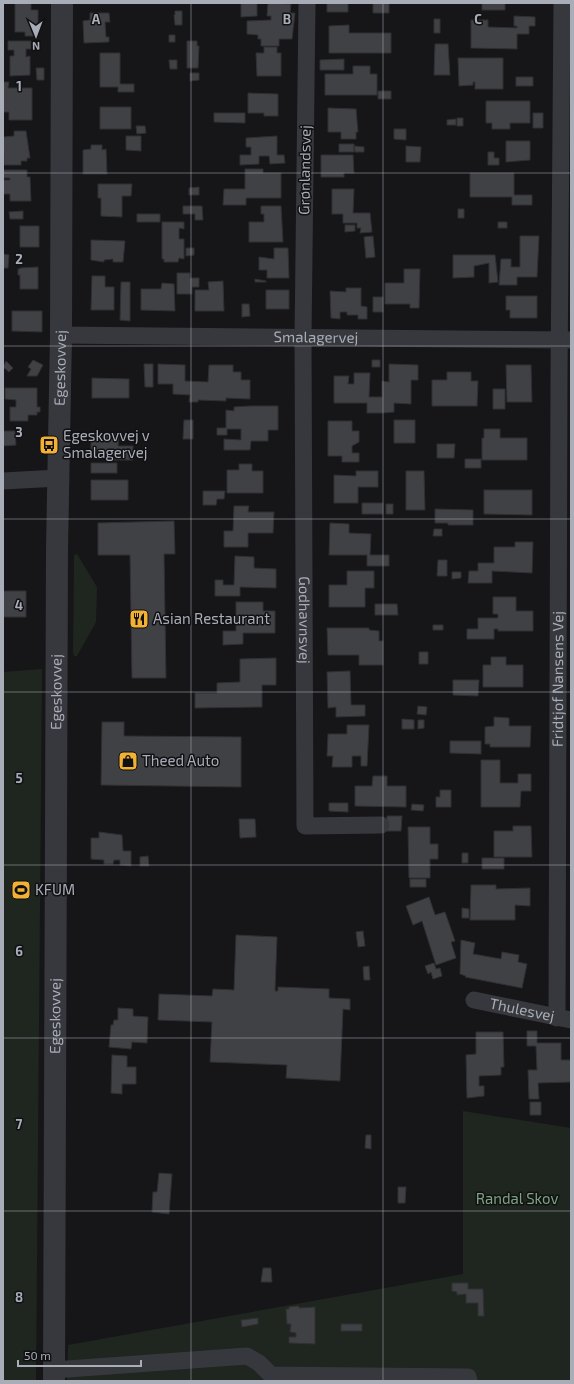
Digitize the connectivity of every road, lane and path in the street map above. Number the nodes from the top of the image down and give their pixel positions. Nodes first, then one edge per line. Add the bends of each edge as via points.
1 (62, 3) edge
2 (306, 3) edge
3 (562, 3) edge
4 (61, 335) junction
5 (304, 338) junction
6 (565, 340) edge
7 (58, 478) junction
8 (3, 481) edge
9 (381, 825) dead end
10 (474, 1000) dead end
11 (564, 1019) edge
12 (54, 1376) edge
13 (271, 1378) edge
14 (469, 1381) edge

1 - 4 street, Egeskovvej
2 - 5 street, Grønlandsvej
3 - 6 street, Fridtjof Nansens Vej
4 - 5 street, Smalagervej
4 - 7 street, Egeskovvej
5 - 6 street, Smalagervej
5 - 9 street, Godhavnsvej via 305,826
6 - 11 street, Fridtjof Nansens Vej
7 - 8 street
7 - 12 street, Egeskovvej
10 - 11 street, Thulesvej
12 - 13 street via 247,1356 259,1363
13 - 14 street via 468,1377

